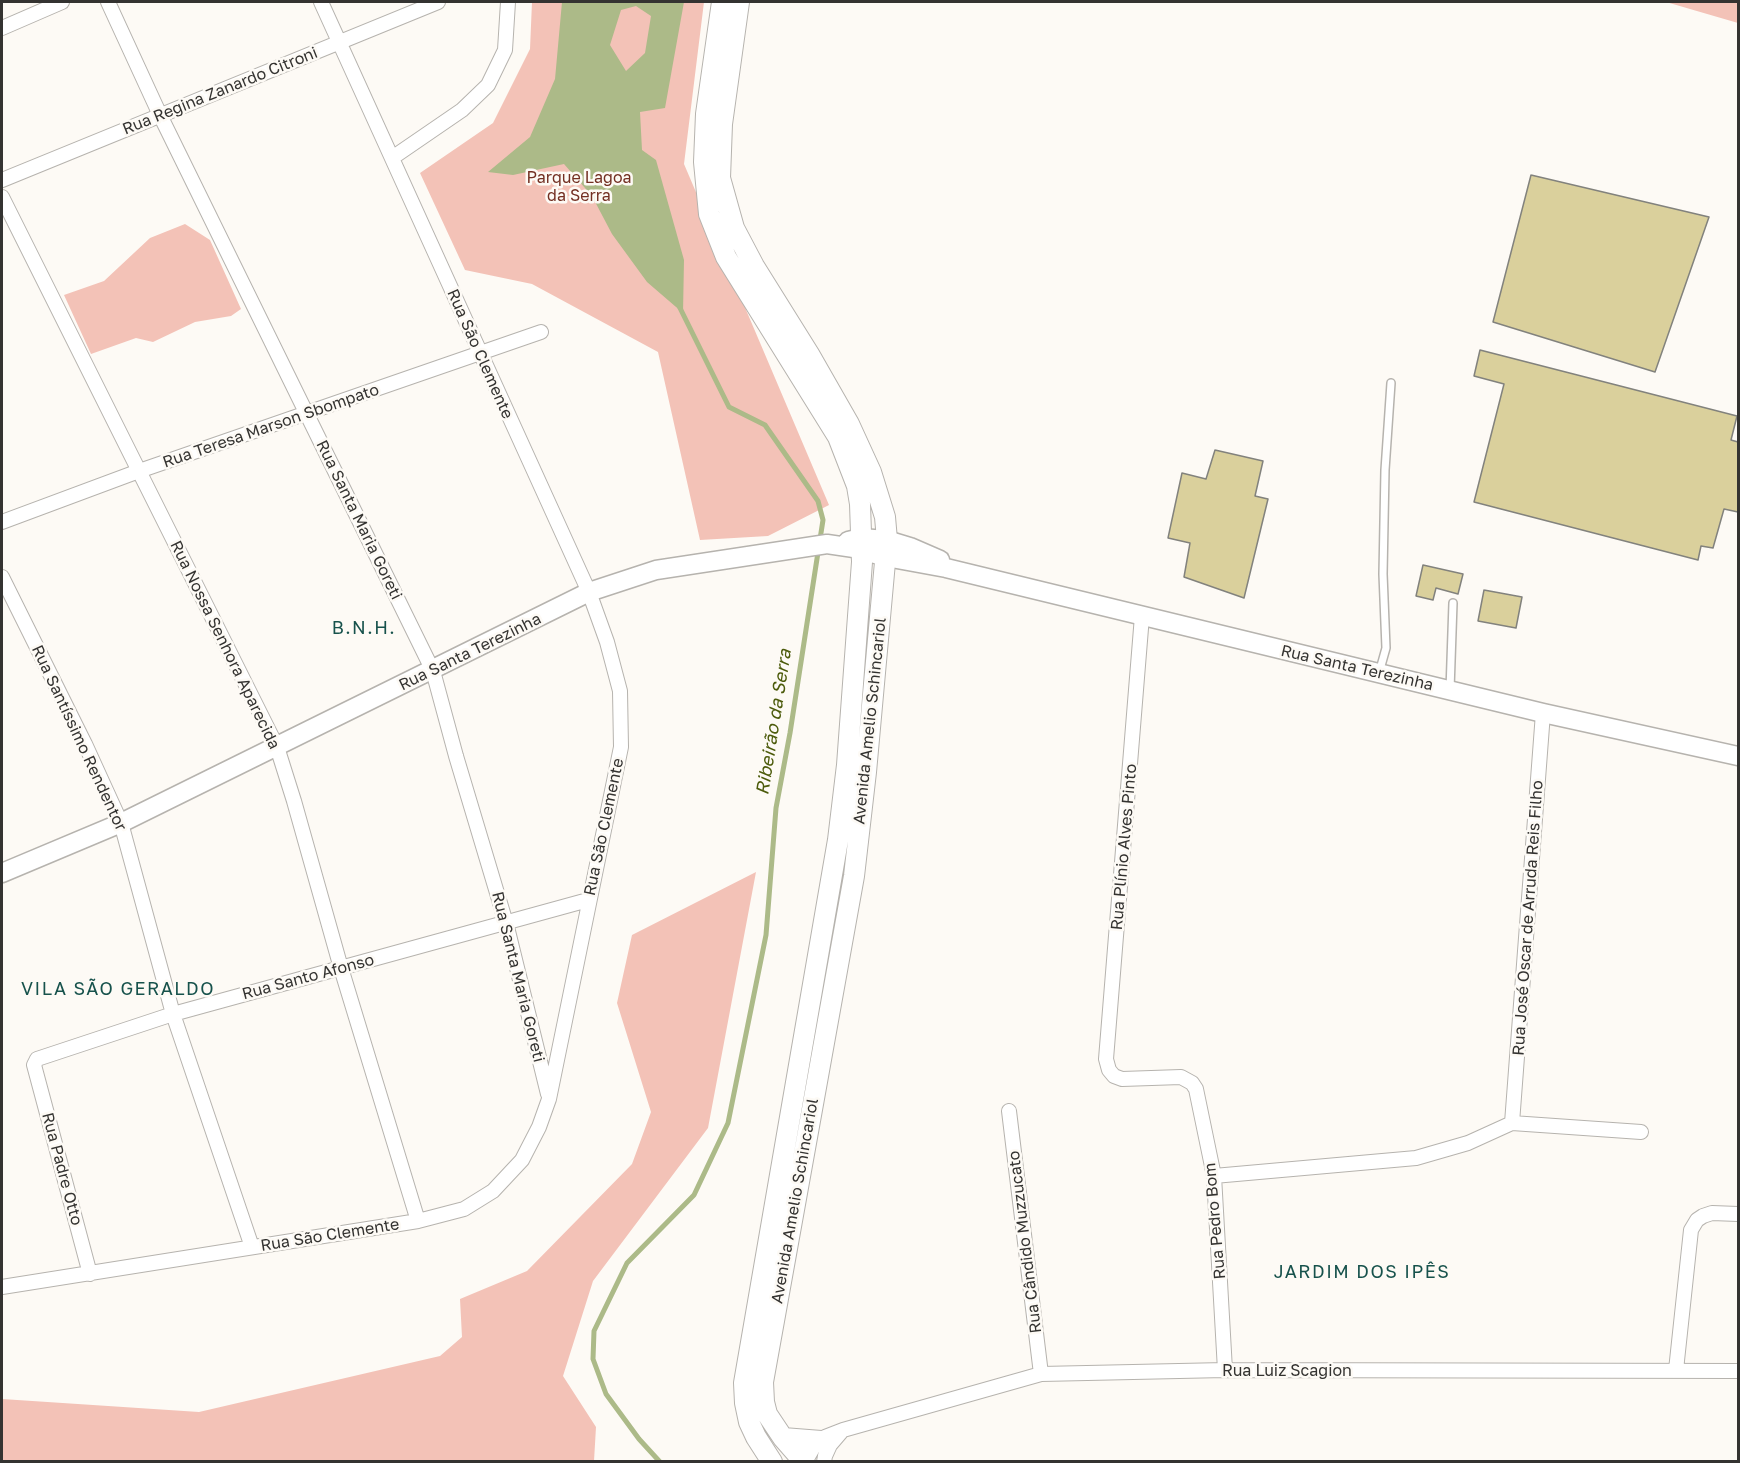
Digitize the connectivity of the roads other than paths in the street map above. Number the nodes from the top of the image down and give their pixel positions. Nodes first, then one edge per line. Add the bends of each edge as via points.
1 (62, 2) edge
2 (108, 2) edge
3 (321, 2) edge
4 (438, 2) edge
5 (508, 2) edge
6 (722, 2) edge
7 (739, 2) edge
8 (2, 28) edge
9 (339, 42) junction
10 (160, 115) junction
11 (392, 158) junction
12 (2, 180) edge
13 (2, 197) edge
14 (541, 332) dead end
15 (480, 353) junction
16 (1391, 384) dead end
17 (307, 414) junction
18 (139, 471) junction
19 (2, 522) edge
20 (861, 545) junction
21 (887, 549) junction
22 (2, 577) edge
23 (589, 592) junction
24 (1453, 603) dead end
25 (1142, 616) junction
26 (433, 671) junction
27 (1379, 673) junction
28 (1450, 690) junction
29 (1543, 713) junction
30 (277, 747) junction
31 (1738, 756) edge
32 (121, 823) junction
33 (2, 873) edge
34 (588, 900) junction
35 (506, 923) junction
36 (341, 968) junction
37 (173, 1014) junction
38 (34, 1065) joint
39 (1114, 1076) joint
40 (549, 1099) junction
41 (1010, 1111) dead end
42 (1512, 1123) junction
43 (1641, 1132) dead end
44 (1214, 1176) junction
45 (1738, 1214) edge
46 (418, 1221) junction
47 (252, 1247) junction
48 (90, 1274) junction
49 (2, 1287) edge
50 (1225, 1370) junction
51 (1676, 1370) junction
52 (1738, 1371) edge
53 (1041, 1374) junction
54 (843, 1430) junction
55 (783, 1438) junction
56 (821, 1441) junction
57 (772, 1461) edge
58 (805, 1461) edge
59 (824, 1461) edge

1 - 8 street
2 - 10 street, Rua Santa Maria Goreti
3 - 9 street, Rua São Clemente
4 - 9 street, Rua Regina Zanardo Citroni
5 - 11 street via 505,50 488,85 462,110
6 - 20 main road, Avenida Amelio Schincariol via 706,114 704,162 710,214 726,257 838,437 857,486
7 - 21 main road, Avenida Amelio Schincariol via 722,124 720,178 734,228 849,424 871,472 885,517
9 - 10 street, Rua Regina Zanardo Citroni
9 - 11 street, Rua São Clemente
10 - 12 street, Rua Regina Zanardo Citroni
10 - 17 street, Rua Santa Maria Goreti
11 - 15 street, Rua São Clemente
13 - 18 street, Rua Nossa Senhora Aparecida
14 - 15 street, Rua Teresa Marson Sbompato
15 - 17 street, Rua Teresa Marson Sbompato
15 - 23 street, Rua São Clemente
16 - 27 lane via 1383,574 1386,648
17 - 18 street, Rua Teresa Marson Sbompato
17 - 26 street, Rua Santa Maria Goreti
18 - 19 street, Rua Teresa Marson Sbompato
18 - 30 street, Rua Nossa Senhora Aparecida
20 - 21 street, Rua Santa Terezinha
20 - 23 street, Rua Santa Terezinha via 825,545 656,570
20 - 57 main road, Avenida Amelio Schincariol via 847,765 838,840 744,1383 749,1422
21 - 25 street, Rua Santa Terezinha via 977,576
21 - 55 main road, Avenida Amelio Schincariol via 854,876 763,1382 767,1414
22 - 32 street, Rua Santíssimo Rendentor
23 - 26 street, Rua Santa Terezinha
23 - 34 street, Rua São Clemente via 621,691 621,747
24 - 28 lane
25 - 27 street, Rua Santa Terezinha
25 - 39 street, Rua Plínio Alves Pinto via 1106,1059
26 - 30 street, Rua Santa Terezinha
26 - 35 street, Rua Santa Maria Goreti
27 - 28 street, Rua Santa Terezinha
28 - 29 street, Rua Santa Terezinha
29 - 31 street, Rua Santa Terezinha
29 - 42 street, Rua José Oscar de Arruda Reis Filho
30 - 32 street, Rua Santa Terezinha
30 - 36 street, Rua Nossa Senhora Aparecida
32 - 33 street, Rua Santa Terezinha
32 - 37 street, Rua Santíssimo Rendentor
34 - 35 street, Rua Santo Afonso
34 - 40 street, Rua São Clemente
35 - 36 street, Rua Santo Afonso
35 - 40 street, Rua Santa Maria Goreti
36 - 37 street, Rua Santo Afonso
36 - 46 street, Rua Nossa Senhora Aparecida
37 - 38 street, Rua Santo Afonso via 40,1057
37 - 47 street, Rua Santíssimo Rendentor
38 - 48 street, Rua Padre Otto
39 - 44 street, Rua Pedro Bom via 1182,1077 1192,1083
40 - 46 street, Rua São Clemente via 522,1160 493,1191 464,1209
41 - 53 street, Rua Cândido Muzzucato
42 - 43 street
42 - 44 street via 1468,1143 1416,1158
44 - 50 street, Rua Pedro Bom
45 - 51 street via 1703,1216 1691,1230
46 - 47 street, Rua São Clemente
47 - 48 street, Rua São Clemente
48 - 49 street, Rua São Clemente
50 - 51 street, Rua Luiz Scagion
50 - 53 street, Rua Luiz Scagion
51 - 52 street, Rua Luiz Scagion
53 - 54 street, Rua Luiz Scagion
54 - 56 street, Rua Luiz Scagion
54 - 59 street via 830,1445
55 - 56 main road
55 - 58 main road, Avenida Amelio Schincariol
56 - 58 street

